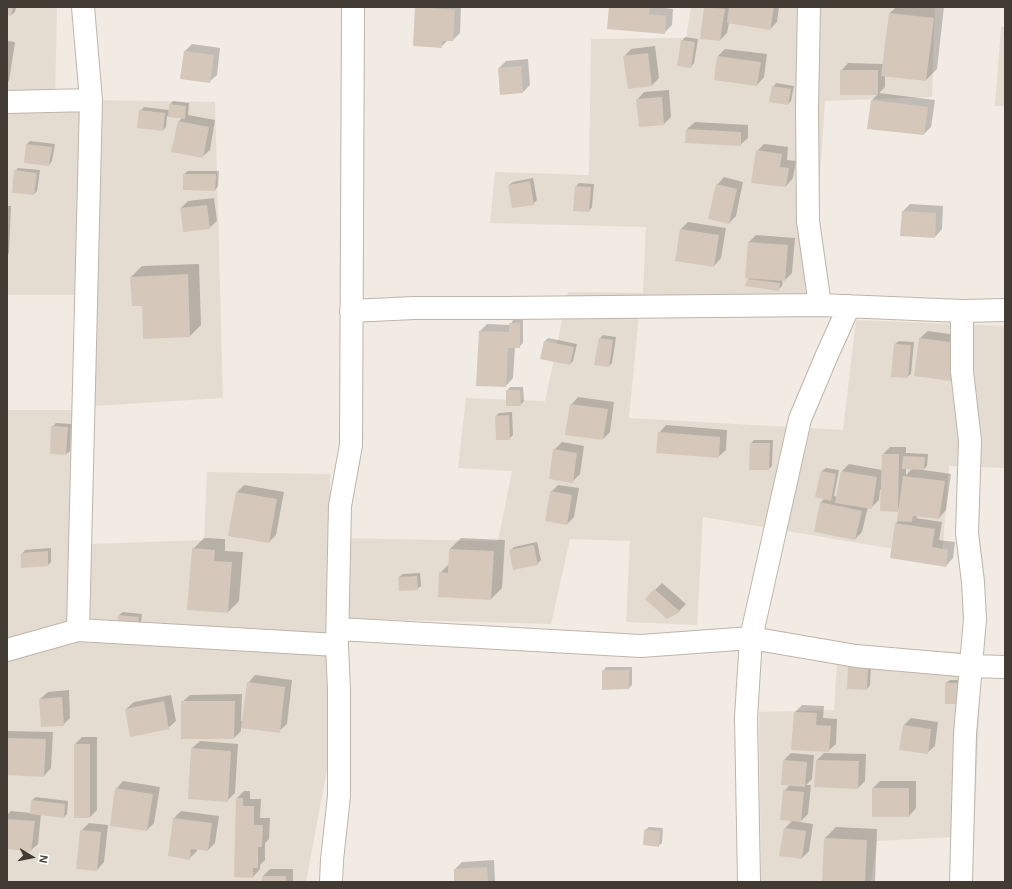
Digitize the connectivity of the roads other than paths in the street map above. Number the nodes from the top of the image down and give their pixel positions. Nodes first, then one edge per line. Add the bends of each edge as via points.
1 (83, 7) edge
2 (353, 7) edge
3 (808, 7) edge
4 (91, 100) junction
5 (7, 102) edge
6 (820, 305) junction
7 (850, 306) junction
8 (1005, 310) edge
9 (351, 311) junction
10 (962, 311) junction
11 (78, 630) junction
12 (337, 637) junction
13 (751, 638) junction
14 (7, 650) edge
15 (971, 666) junction
16 (1005, 667) edge
17 (331, 882) edge
18 (749, 882) edge
19 (962, 882) edge

1 - 4 street
2 - 9 street
3 - 6 street via 808,221
4 - 5 street
4 - 11 street
6 - 7 street
6 - 9 street via 414,308
7 - 10 street
7 - 13 street via 800,419
8 - 10 street
9 - 12 street via 350,445 340,506
10 - 15 street via 962,371 970,441 967,533 975,619
11 - 12 street
11 - 14 street
12 - 13 street via 641,646
12 - 17 street via 339,796
13 - 15 street via 856,656
13 - 18 street via 746,717
15 - 16 street
15 - 19 street via 965,734

